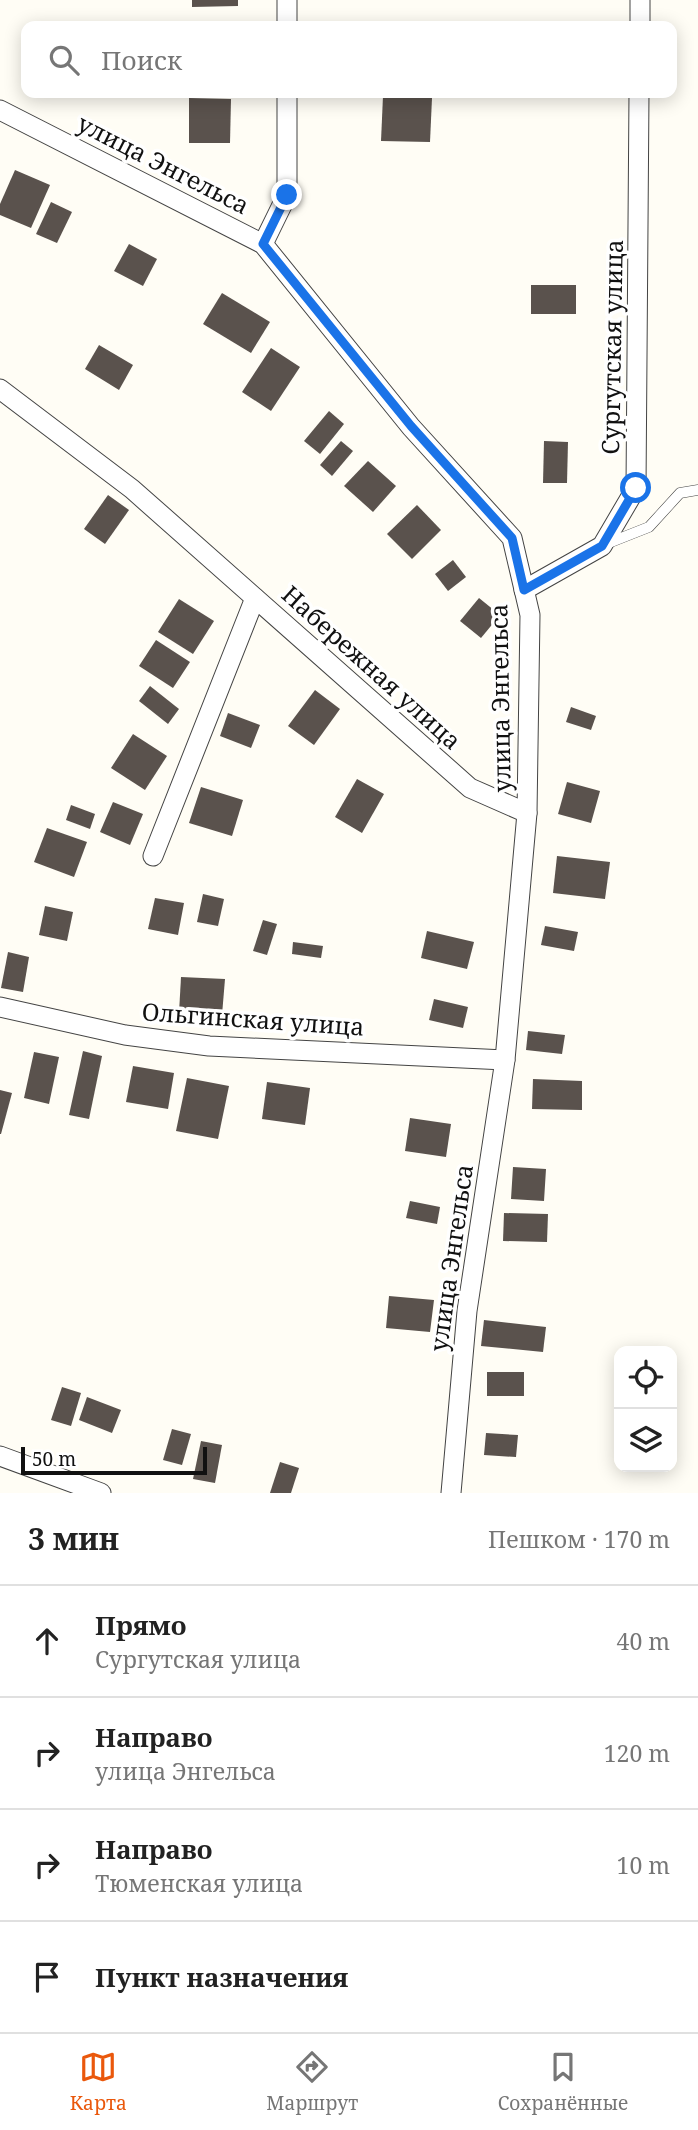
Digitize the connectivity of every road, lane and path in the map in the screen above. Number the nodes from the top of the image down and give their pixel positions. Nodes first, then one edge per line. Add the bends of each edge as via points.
1 (287, 0) edge
2 (640, 0) edge
3 (287, 21) edge
4 (640, 21) edge
5 (287, 98) edge
6 (639, 98) edge
7 (0, 110) edge
8 (263, 244) junction
9 (0, 389) edge
10 (698, 490) edge
11 (602, 546) junction
12 (524, 590) junction
13 (255, 598) junction
14 (527, 813) junction
15 (153, 856) dead end
16 (0, 1007) edge
17 (505, 1060) junction
18 (0, 1456) edge
19 (102, 1493) edge
20 (451, 1493) edge

1 - 3 street
2 - 4 street
5 - 8 street via 287,195
6 - 11 street, Сургутская улица via 636,488
7 - 8 street, улица Энгельса
8 - 12 street, улица Энгельса via 411,426 512,538
9 - 13 street, Набережная улица via 132,489
10 - 11 lane via 680,493 649,527
11 - 12 street
12 - 14 street, улица Энгельса via 530,615
13 - 14 street, Набережная улица via 470,788
13 - 15 street, Набережная улица
14 - 17 street, улица Энгельса
16 - 17 street, Ольгинская улица via 125,1035 209,1046
17 - 20 street, улица Энгельса via 467,1311
18 - 19 street

